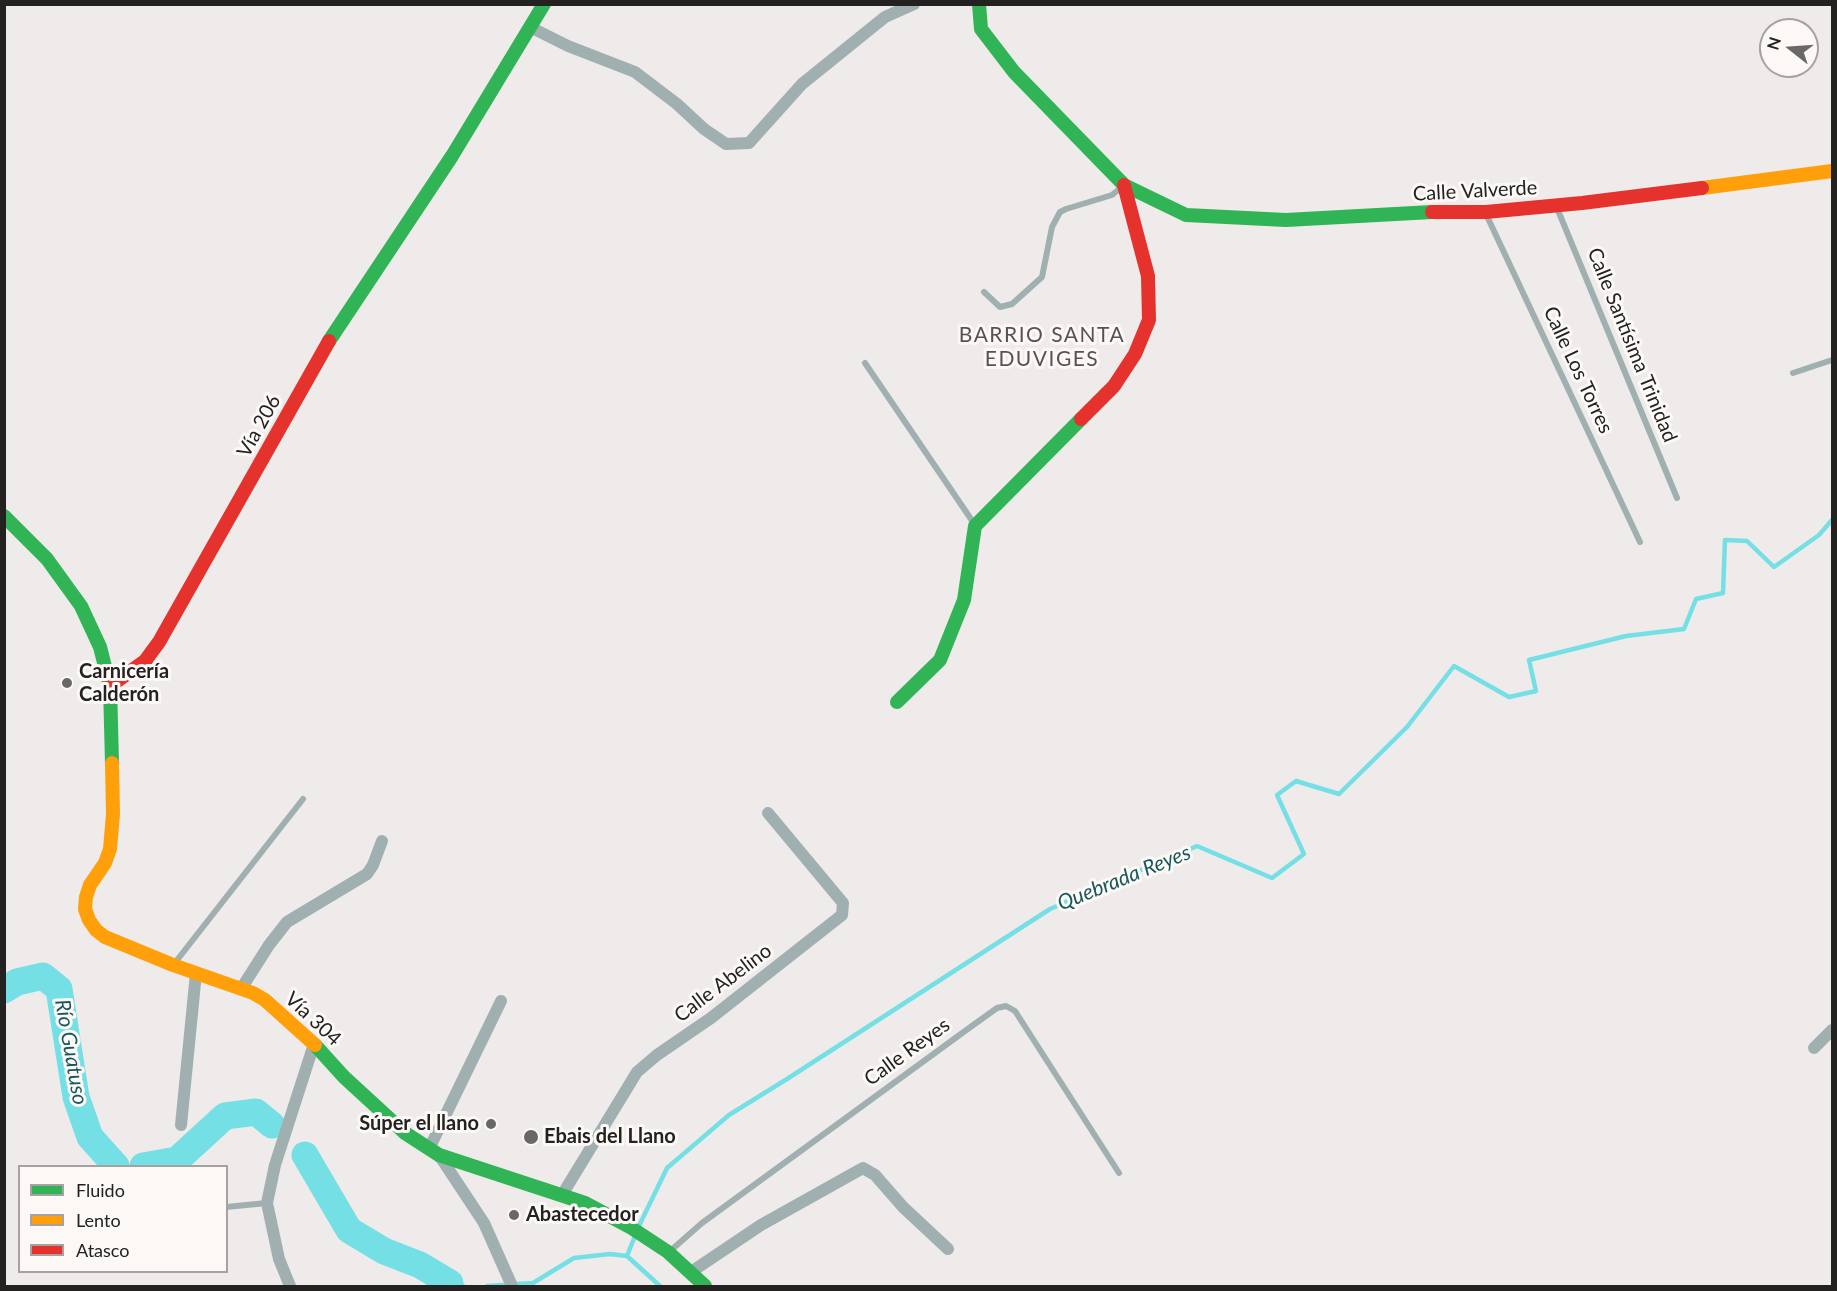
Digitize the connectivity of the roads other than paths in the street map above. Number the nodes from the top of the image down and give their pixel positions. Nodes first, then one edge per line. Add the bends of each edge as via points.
1 (544, 4) edge
2 (914, 4) edge
3 (979, 4) edge
4 (530, 27) junction
5 (1833, 171) edge
6 (1124, 185) junction
7 (1556, 205) junction
8 (1485, 212) junction
9 (984, 292) dead end
10 (1833, 360) edge
11 (865, 363) dead end
12 (1793, 373) dead end
13 (1677, 498) dead end
14 (4, 516) edge
15 (975, 526) junction
16 (1640, 542) dead end
17 (110, 686) junction
18 (897, 702) dead end
19 (303, 799) dead end
20 (768, 813) dead end
21 (382, 841) dead end
22 (173, 965) junction
23 (196, 973) junction
24 (241, 989) junction
25 (501, 1001) dead end
26 (1833, 1030) edge
27 (314, 1044) junction
28 (1814, 1048) dead end
29 (181, 1125) dead end
30 (434, 1152) junction
31 (1119, 1173) dead end
32 (562, 1195) junction
33 (267, 1203) junction
34 (228, 1207) edge
35 (948, 1249) dead end
36 (668, 1252) junction
37 (691, 1272) junction
38 (290, 1287) edge
39 (512, 1287) edge
40 (705, 1287) edge

1 - 4 street, Vía 206
2 - 4 street via 885,17 802,84 749,143 726,144 635,72
3 - 6 street, Calle Valverde via 981,29 1014,72
4 - 17 street, Vía 206 via 452,156 331,337 159,642 145,661
5 - 7 street, Calle Valverde
6 - 8 street, Calle Valverde via 1186,215 1286,220
6 - 9 lane via 1112,195 1060,212 1052,227 1042,277 1012,304 1000,307
6 - 15 street via 1148,276 1149,320 1136,354 1114,386
7 - 8 street, Calle Valverde
7 - 13 lane, Calle Santísima Trinidad
8 - 16 lane, Calle Los Torres
10 - 12 lane
11 - 15 lane
14 - 17 street via 47,559 81,606 100,647
15 - 18 street via 964,600 940,660
17 - 22 street, Vía 304 via 110,849 90,885 85,909 92,925 105,937
19 - 22 lane
20 - 32 street, Calle Abelino via 843,903 842,915 637,1072
21 - 24 street via 367,874 287,922
22 - 23 street, Vía 304
23 - 24 street, Vía 304
23 - 29 street
24 - 27 street, Vía 304 via 265,1000
25 - 30 street
26 - 28 street
27 - 30 street, Vía 304 via 405,1133
27 - 33 street via 275,1165
30 - 32 street, Vía 304
30 - 39 street via 484,1223
31 - 36 lane, Calle Reyes via 1015,1011 1006,1006 997,1008 936,1051 702,1222
32 - 36 street, Vía 304 via 630,1227
33 - 34 lane
33 - 38 street via 279,1259
35 - 37 street via 875,1175 863,1168 761,1225
36 - 37 street, Vía 304
37 - 40 street, Vía 304

